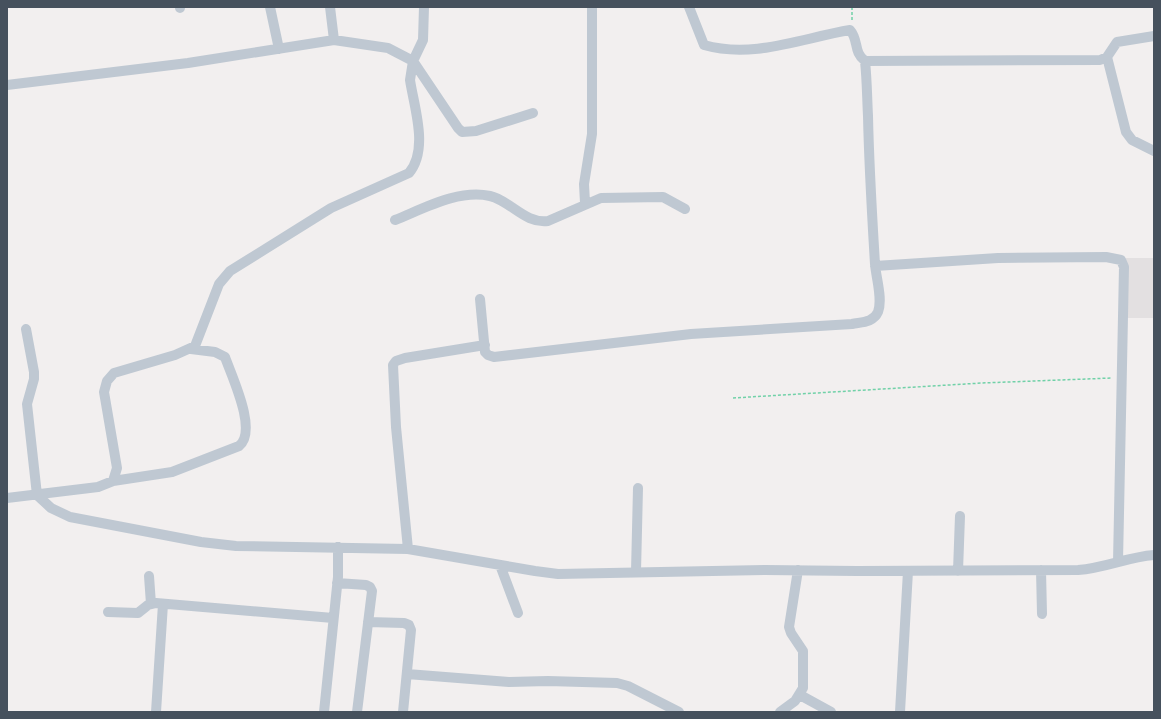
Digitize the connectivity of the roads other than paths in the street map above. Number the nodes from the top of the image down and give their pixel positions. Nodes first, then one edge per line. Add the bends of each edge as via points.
1 (270, 7) edge
2 (330, 7) edge
3 (424, 7) edge
4 (592, 7) edge
5 (689, 7) edge
6 (1154, 36) edge
7 (334, 40) junction
8 (279, 49) junction
9 (1107, 56) junction
10 (413, 61) junction
11 (865, 61) junction
12 (7, 85) edge
13 (533, 113) dead end
14 (1154, 150) edge
15 (585, 203) junction
16 (685, 209) dead end
17 (394, 220) dead end
18 (875, 266) junction
19 (480, 299) dead end
20 (26, 329) dead end
21 (485, 345) junction
22 (191, 349) junction
23 (113, 481) junction
24 (638, 488) dead end
25 (37, 495) junction
26 (7, 498) edge
27 (960, 516) dead end
28 (338, 547) junction
29 (408, 550) junction
30 (1154, 554) edge
31 (1118, 562) junction
32 (500, 565) junction
33 (798, 570) junction
34 (1041, 570) junction
35 (908, 571) junction
36 (958, 571) junction
37 (636, 572) junction
38 (150, 576) dead end
39 (337, 584) junction
40 (151, 604) junction
41 (163, 604) junction
42 (108, 612) dead end
43 (518, 613) dead end
44 (1042, 614) dead end
45 (333, 618) junction
46 (368, 622) junction
47 (407, 674) junction
48 (800, 695) junction
49 (156, 712) edge
50 (324, 712) edge
51 (357, 712) edge
52 (403, 712) edge
53 (679, 712) edge
54 (780, 712) edge
55 (831, 712) edge
56 (900, 712) edge

1 - 8 street
2 - 7 street
3 - 10 street via 423,40
4 - 15 street via 592,134 585,180
5 - 11 street via 704,46 716,49 769,48 850,30 858,56
6 - 9 street via 1117,42
7 - 8 street
7 - 10 street via 388,48
8 - 12 street
9 - 11 street via 1100,60
9 - 14 street via 1126,132 1132,140
10 - 13 street via 462,132 476,131
10 - 22 street via 410,80 419,139 414,167 409,173 387,184 331,208 230,271 219,284 200,336
11 - 18 street
15 - 16 street via 601,198 655,196 670,200
15 - 17 street via 548,221 539,222 490,196 461,196
18 - 21 street via 878,311 874,318 865,322 691,334 501,356 488,355
18 - 31 street via 998,258 1106,256 1121,260 1124,267
19 - 21 street
20 - 25 street via 34,372 27,404
21 - 29 street via 405,358 392,365
22 - 23 street via 114,373 107,381 104,392 105,405 117,468
22 - 23 street via 215,352 225,358 244,412 244,443 172,472
23 - 25 street via 98,487
24 - 37 street
25 - 26 street
25 - 28 street via 51,508 70,517 201,542 236,546
27 - 36 street
28 - 29 street
28 - 39 street
29 - 32 street
30 - 31 street
31 - 34 street via 1099,569
32 - 37 street via 558,574
32 - 43 street
33 - 35 street
33 - 37 street
33 - 48 street via 789,627 803,651 803,688
34 - 36 street
34 - 44 street
35 - 36 street
35 - 56 street
38 - 40 street
39 - 45 street
39 - 46 street via 370,587 373,597
40 - 41 street
40 - 42 street via 138,613
41 - 45 street
41 - 49 street
45 - 50 street
46 - 47 street via 409,625 411,639
46 - 51 street
47 - 52 street
47 - 53 street via 509,682 618,683
48 - 54 street
48 - 55 street

